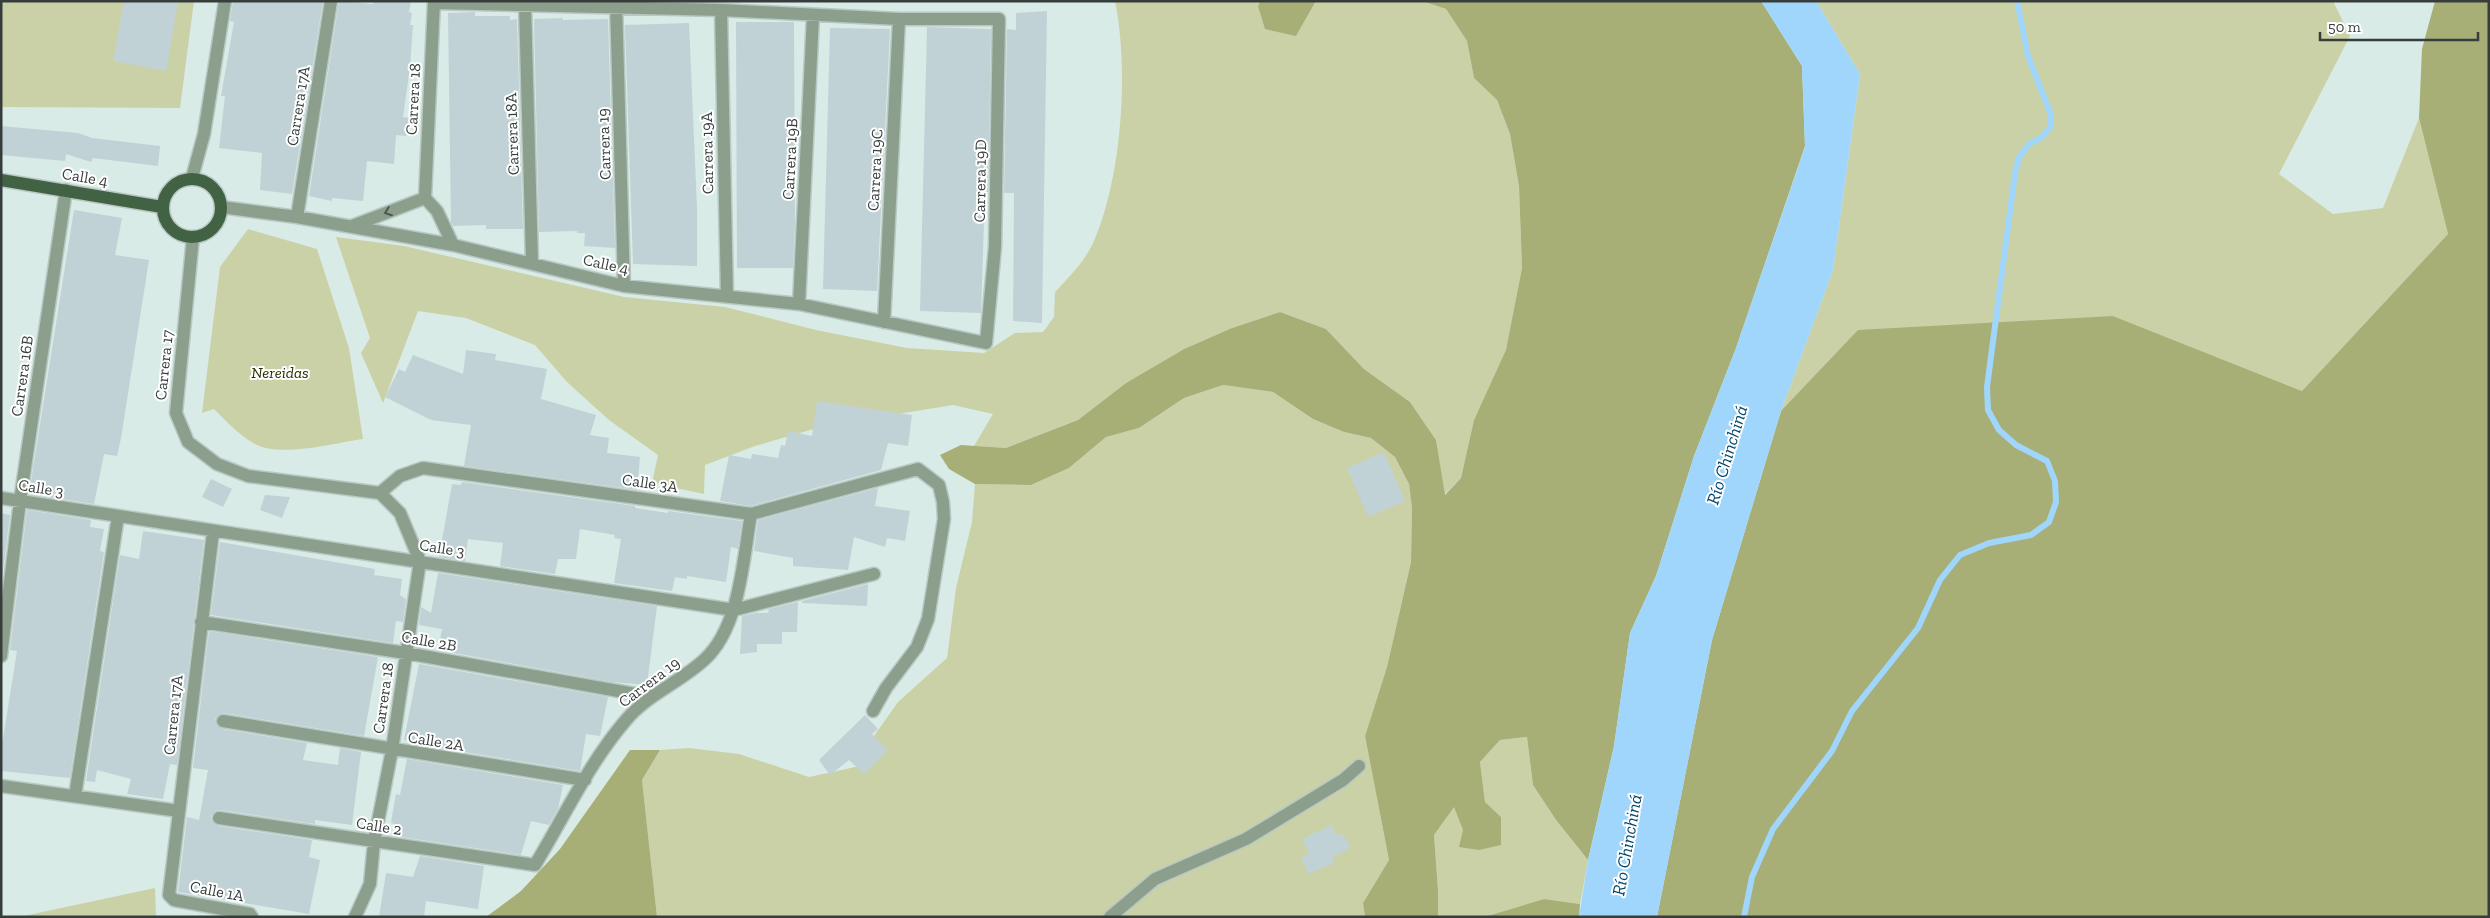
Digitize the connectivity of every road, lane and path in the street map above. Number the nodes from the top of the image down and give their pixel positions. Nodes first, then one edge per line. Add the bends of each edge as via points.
1 (224, 1) edge
2 (331, 1) edge
3 (434, 2) edge
4 (525, 4) junction
5 (616, 4) edge
6 (721, 10) junction
7 (814, 16) junction
8 (900, 19) junction
9 (192, 178) junction
10 (1, 180) edge
11 (66, 190) junction
12 (425, 198) junction
13 (162, 207) junction
14 (222, 207) junction
15 (297, 217) junction
16 (352, 226) junction
17 (193, 237) junction
18 (452, 244) junction
19 (532, 262) junction
20 (624, 286) junction
21 (727, 296) junction
22 (799, 304) junction
23 (884, 322) junction
24 (986, 343) joint
25 (380, 492) junction
26 (1, 498) edge
27 (20, 501) junction
28 (751, 514) junction
29 (118, 516) junction
30 (213, 532) junction
31 (420, 561) junction
32 (874, 574) dead end
33 (734, 610) junction
34 (201, 622) junction
35 (406, 654) junction
36 (1, 656) edge
37 (652, 697) junction
38 (873, 711) dead end
39 (223, 721) dead end
40 (392, 750) junction
41 (1359, 766) dead end
42 (585, 780) junction
43 (1, 786) edge
44 (75, 796) junction
45 (180, 811) junction
46 (219, 818) dead end
47 (374, 842) junction
48 (535, 865) joint
49 (174, 900) joint
50 (252, 917) edge
51 (355, 917) edge
52 (1110, 917) edge

1 - 9 street via 204,134
2 - 15 street, Carrera 17A
3 - 4 street
3 - 12 street, Carrera 18
4 - 5 street
4 - 19 street, Carrera 18A
5 - 6 street
5 - 20 street, Carrera 19
6 - 7 street
6 - 21 street, Carrera 19A
7 - 8 street
7 - 22 street, Carrera 19B
8 - 23 street, Carrera 19C
8 - 24 street, Carrera 19D via 999,20 995,247
9 - 13 main road via 181,180 172,187
9 - 14 main road via 210,185
10 - 11 main road, Calle 4
11 - 13 main road, Calle 4
11 - 27 street, Carrera 16B
12 -> 16 street
12 - 18 street via 437,211
13 - 17 main road via 168,226 179,235
14 - 15 street, Calle 4
14 - 17 main road via 210,231
15 - 16 street, Calle 4
16 - 18 street, Calle 4
17 - 25 street, Carrera 17 via 176,413 188,442 217,464 248,476
18 - 19 street, Calle 4
19 - 20 street, Calle 4
20 - 21 street, Calle 4
21 - 22 street, Calle 4
22 - 23 street, Calle 4
23 - 24 street, Calle 4
25 - 28 street, Calle 3A via 400,476 424,468
25 - 31 street via 400,513
26 - 27 street, Calle 3
27 - 29 street, Calle 3
27 - 36 street, Carrera 16B
28 - 33 street, Carrera 19
28 - 38 street, Calle 3A via 918,469 939,485 944,519 928,620 917,648 886,688
29 - 30 street, Calle 3
29 - 44 street
30 - 31 street, Calle 3
30 - 34 street, Carrera 17A
31 - 33 street, Calle 3
31 - 35 street, Carrera 18
32 - 33 street, Calle 3
33 - 37 street, Carrera 19 via 706,659
34 - 35 street, Calle 2B
34 - 45 street, Carrera 17A
35 - 37 street, Calle 2B
35 - 40 street, Carrera 18
37 - 42 street, Carrera 19 via 627,718 607,743
39 - 40 street, Calle 2A
40 - 42 street, Calle 2A
40 - 47 street, Carrera 18
41 - 52 street via 1343,780 1246,839 1155,879
42 - 48 street, Carrera 19
43 - 44 street
44 - 45 street
45 - 49 street, Carrera 17A via 169,895
46 - 47 street, Calle 2
47 - 48 street, Calle 2
47 - 51 street, Carrera 18 via 370,884
49 - 50 street, Calle 1A via 250,914

